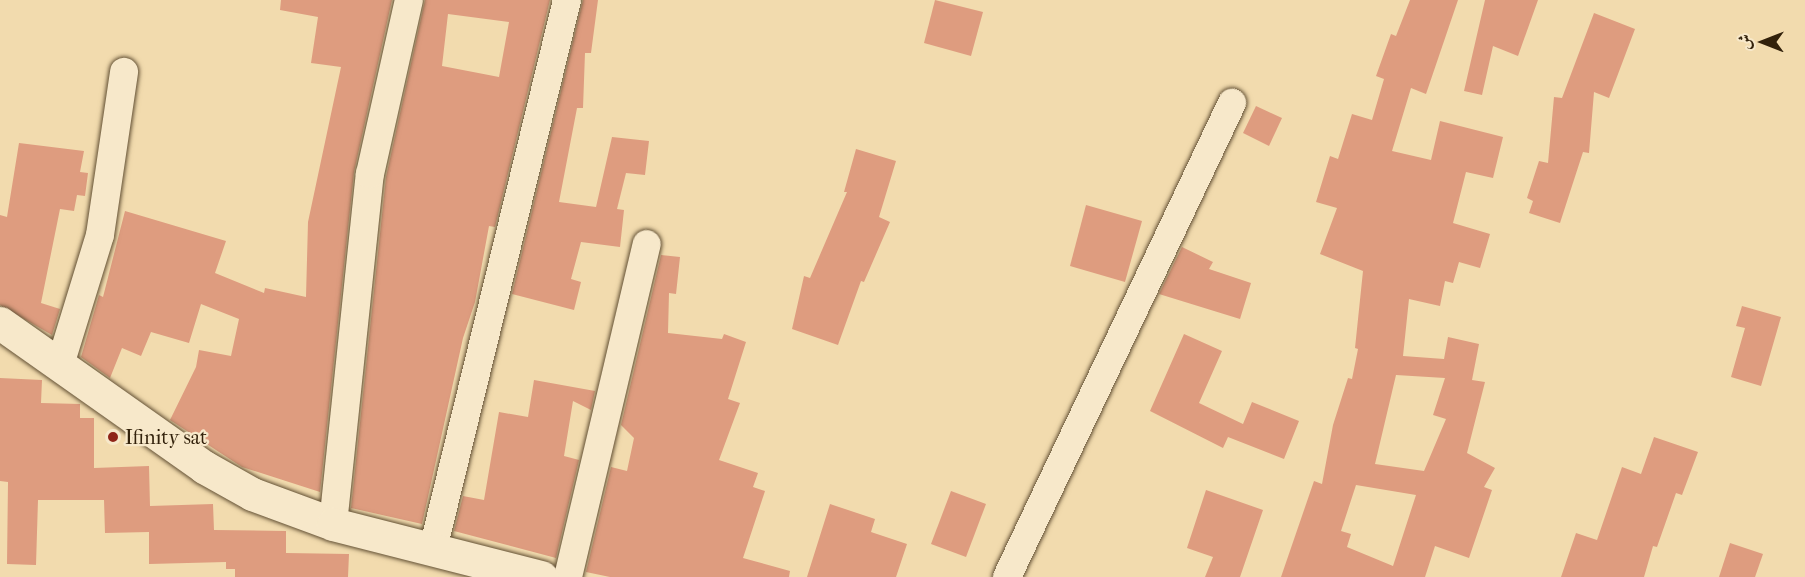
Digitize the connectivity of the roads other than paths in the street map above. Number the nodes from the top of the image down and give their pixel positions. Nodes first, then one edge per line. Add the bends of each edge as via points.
1 (409, 0) edge
2 (567, 0) edge
3 (124, 72) dead end
4 (1232, 103) dead end
5 (647, 244) dead end
6 (0, 323) edge
7 (60, 365) junction
8 (333, 524) junction
9 (433, 549) junction
10 (476, 568) edge
11 (541, 577) edge
12 (568, 577) edge
13 (1007, 577) edge

1 - 8 street via 370,174
2 - 9 street
3 - 7 street via 100,235
4 - 13 street
5 - 12 street
6 - 7 street
7 - 8 street via 204,467 252,494
8 - 9 street
9 - 10 street
10 - 11 street

